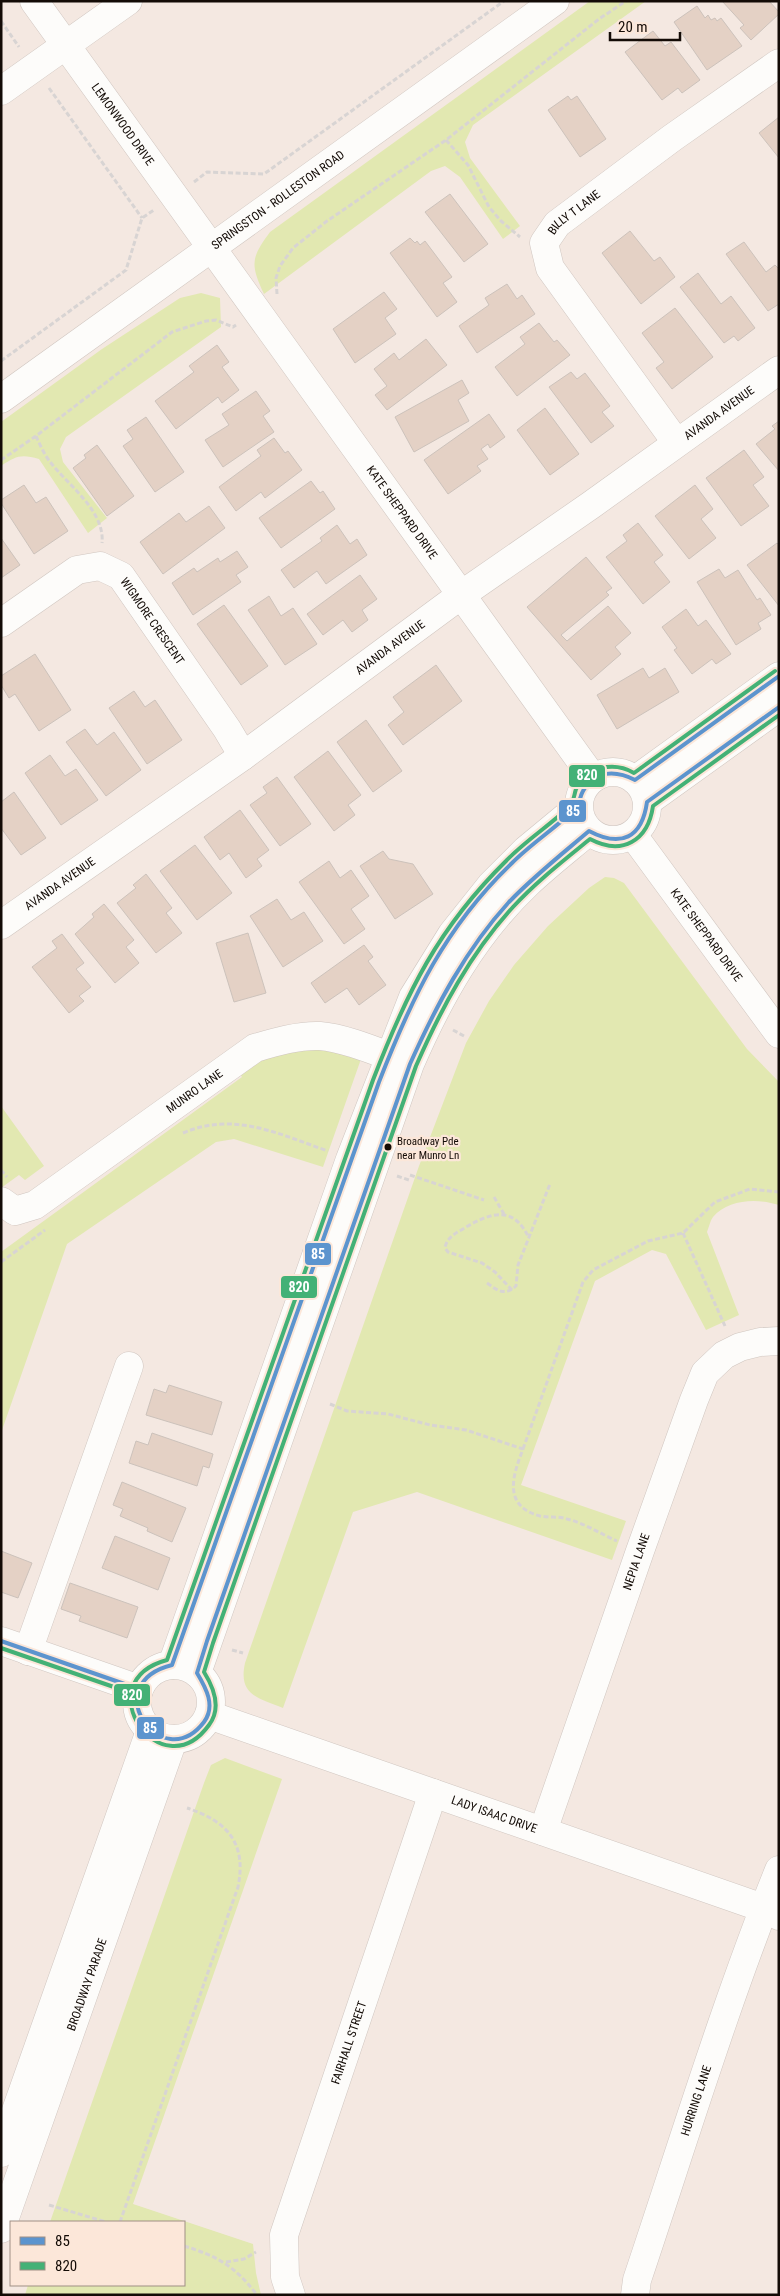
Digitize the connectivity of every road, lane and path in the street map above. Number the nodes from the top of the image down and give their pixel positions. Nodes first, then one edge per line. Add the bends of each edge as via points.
1 (34, 1) edge
2 (128, 1) edge
3 (504, 1) edge
4 (555, 1) edge
5 (626, 1) edge
6 (1, 22) edge
7 (66, 46) junction
8 (779, 63) edge
9 (34, 68) junction
10 (1, 91) edge
11 (173, 196) junction
12 (142, 218) junction
13 (210, 248) junction
14 (278, 293) dead end
15 (232, 327) dead end
16 (1, 361) edge
17 (779, 370) edge
18 (1, 399) edge
19 (36, 436) junction
20 (676, 442) junction
21 (1, 460) edge
22 (100, 566) junction
23 (461, 595) junction
24 (1, 624) edge
25 (779, 676) edge
26 (779, 708) edge
27 (243, 756) junction
28 (592, 778) junction
29 (641, 791) junction
30 (584, 819) junction
31 (633, 835) junction
32 (1, 925) edge
33 (779, 1034) edge
34 (399, 1060) junction
35 (175, 1137) dead end
36 (362, 1163) junction
37 (410, 1175) dead end
38 (409, 1180) dead end
39 (550, 1184) dead end
40 (779, 1192) edge
41 (494, 1197) dead end
42 (484, 1200) dead end
43 (1, 1201) edge
44 (505, 1215) junction
45 (46, 1229) dead end
46 (683, 1233) junction
47 (528, 1236) junction
48 (1, 1262) edge
49 (487, 1283) dead end
50 (512, 1290) junction
51 (779, 1341) edge
52 (736, 1349) junction
53 (129, 1366) dead end
54 (330, 1404) dead end
55 (523, 1449) junction
56 (640, 1551) junction
57 (1, 1641) edge
58 (28, 1651) junction
59 (184, 1669) junction
60 (139, 1689) junction
61 (209, 1715) junction
62 (161, 1735) junction
63 (433, 1793) junction
64 (187, 1808) dead end
65 (543, 1831) junction
66 (779, 1870) edge
67 (771, 1912) edge
68 (1, 2153) edge
69 (49, 2205) dead end
70 (103, 2221) edge
71 (120, 2221) edge
72 (1, 2229) edge
73 (185, 2246) edge
74 (256, 2252) dead end
75 (226, 2262) junction
76 (257, 2295) edge
77 (291, 2295) edge
78 (635, 2295) edge

1 - 7 street, LEMONWOOD DRIVE
2 - 7 street
3 - 11 path via 264,174 207,172
4 - 13 street, SPRINGSTON - ROLLESTON ROAD
5 - 14 path via 446,140 293,248 280,266 276,278
6 - 9 path
7 - 9 street
7 - 11 street, LEMONWOOD DRIVE
8 - 20 street, BILLY T LANE via 557,224 544,243 550,268
9 - 10 street
9 - 12 path
11 - 12 path
11 - 13 street, LEMONWOOD DRIVE
12 - 16 path via 126,270
13 - 18 street, SPRINGSTON - ROLLESTON ROAD
13 - 23 street, KATE SHEPPARD DRIVE
15 - 19 path via 216,320 206,320 172,332
17 - 20 street, AVANDA AVENUE
19 - 21 path
19 - 22 path via 50,462 93,512 102,538
20 - 23 street, AVANDA AVENUE
22 - 24 street via 77,570
22 - 27 street, WIGMORE CRESCENT via 121,576
23 - 27 street, AVANDA AVENUE
23 - 28 street, KATE SHEPPARD DRIVE
25 - 29 street
26 - 29 street
27 - 32 street, AVANDA AVENUE
28 - 29 street via 603,773 625,774
28 - 30 street via 582,791
29 - 31 street via 645,820
30 - 31 street via 597,837 615,841
30 - 34 street via 482,934
31 - 33 street, KATE SHEPPARD DRIVE
34 - 36 street
34 - 43 street, MUNRO LANE via 320,1036 255,1048 35,1205 15,1211
35 - 36 path via 198,1127 238,1123 259,1127
36 - 38 path
36 - 59 street
37 - 42 path
39 - 47 path
40 - 46 path via 750,1189 716,1202
41 - 44 path
44 - 47 path via 516,1219
44 - 50 path via 477,1221 450,1237 445,1248 454,1255 482,1263
45 - 48 path
46 - 52 path
46 - 55 path via 648,1240 592,1270 583,1282
47 - 50 path via 518,1265 516,1286
49 - 50 path via 498,1292
51 - 52 street, NEPIA LANE
52 - 56 street, NEPIA LANE via 724,1355 706,1372
53 - 58 street
54 - 55 path via 347,1411 388,1414 466,1430
55 - 56 path via 512,1485 524,1508 553,1519 566,1518
56 - 65 street, NEPIA LANE
57 - 58 street
58 - 60 street
59 - 60 street via 152,1672
59 - 61 street via 205,1682 210,1692
60 - 62 street via 136,1704 140,1719
61 - 62 street via 195,1733 184,1738
61 - 63 street, LADY ISAAC DRIVE
62 - 68 street, BROADWAY PARADE
62 - 72 street, BROADWAY PARADE
63 - 65 street, LADY ISAAC DRIVE
63 - 77 street, FAIRHALL STREET via 284,2235 285,2278
64 - 71 path via 203,1813 226,1828 238,1849 240,1874
65 - 67 street, LADY ISAAC DRIVE
66 - 67 street, HURRING LANE
67 - 78 street, HURRING LANE via 637,2280
69 - 70 path
73 - 75 path
74 - 75 path via 244,2259
75 - 76 path

